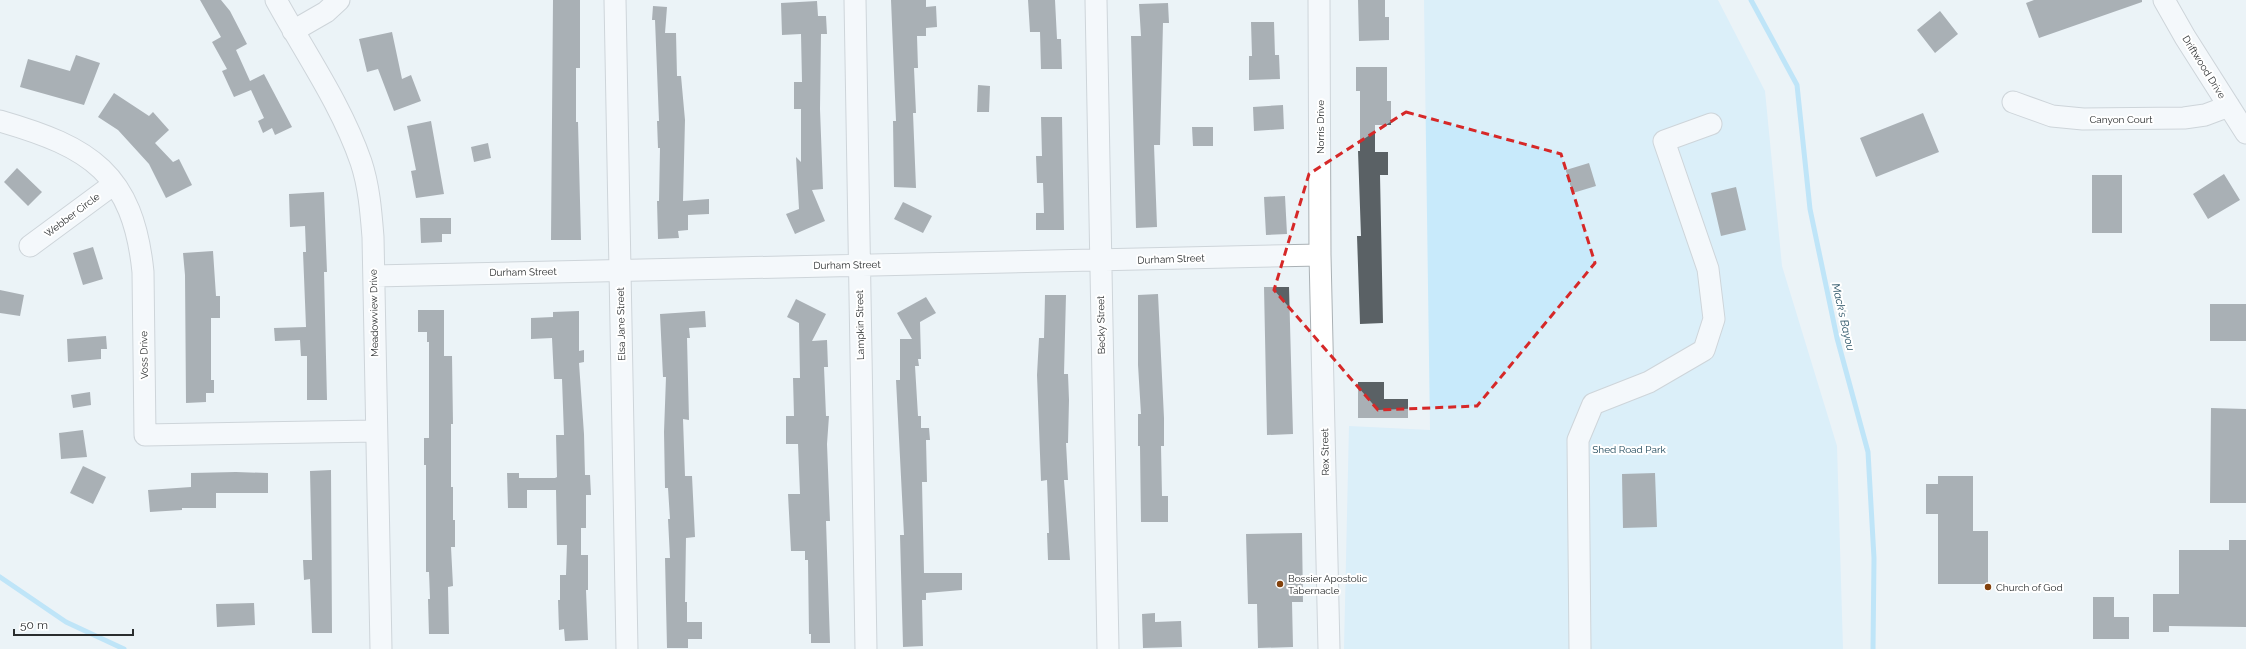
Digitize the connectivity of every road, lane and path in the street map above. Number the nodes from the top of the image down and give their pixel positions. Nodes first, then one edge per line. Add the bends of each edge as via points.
1 (276, 0) edge
2 (339, 0) edge
3 (615, 0) edge
4 (855, 0) edge
5 (1096, 0) edge
6 (1319, 0) edge
7 (2164, 0) edge
8 (293, 31) junction
9 (2013, 102) dead end
10 (2229, 106) junction
11 (0, 121) edge
12 (1711, 124) dead end
13 (2246, 133) edge
14 (114, 184) junction
15 (30, 246) dead end
16 (1320, 255) junction
17 (1100, 261) junction
18 (859, 265) junction
19 (620, 270) junction
20 (374, 276) junction
21 (376, 431) junction
22 (380, 649) edge
23 (627, 649) edge
24 (866, 649) edge
25 (1108, 649) edge
26 (1329, 649) edge
27 (1580, 649) edge

1 - 8 street, Meadowview Drive
2 - 8 street via 326,12
3 - 19 street, Elsa Jane Street
4 - 18 street, Lampkin Street
5 - 17 street, Becky Street
6 - 16 street, Norris Drive
7 - 10 street, Driftwood Drive
8 - 20 street, Meadowview Drive via 348,127 361,163 370,201
9 - 10 street, Canyon Court via 2052,116 2083,119 2184,118 2205,115
10 - 13 street, Driftwood Drive
11 - 14 street, Voss Drive via 44,133 73,148 95,161
12 - 27 street via 1664,141 1708,269 1714,319 1704,350 1649,382 1593,404 1578,440
14 - 15 street, Webber Circle
14 - 21 street, Voss Drive via 124,200 140,247 143,272 145,435
16 - 17 street, Durham Street
16 - 26 street, Rex Street
17 - 18 street, Durham Street
17 - 25 street, Becky Street
18 - 19 street, Durham Street
18 - 24 street, Lampkin Street
19 - 20 street, Durham Street
19 - 23 street, Elsa Jane Street
20 - 21 street, Meadowview Drive
21 - 22 street, Meadowview Drive

